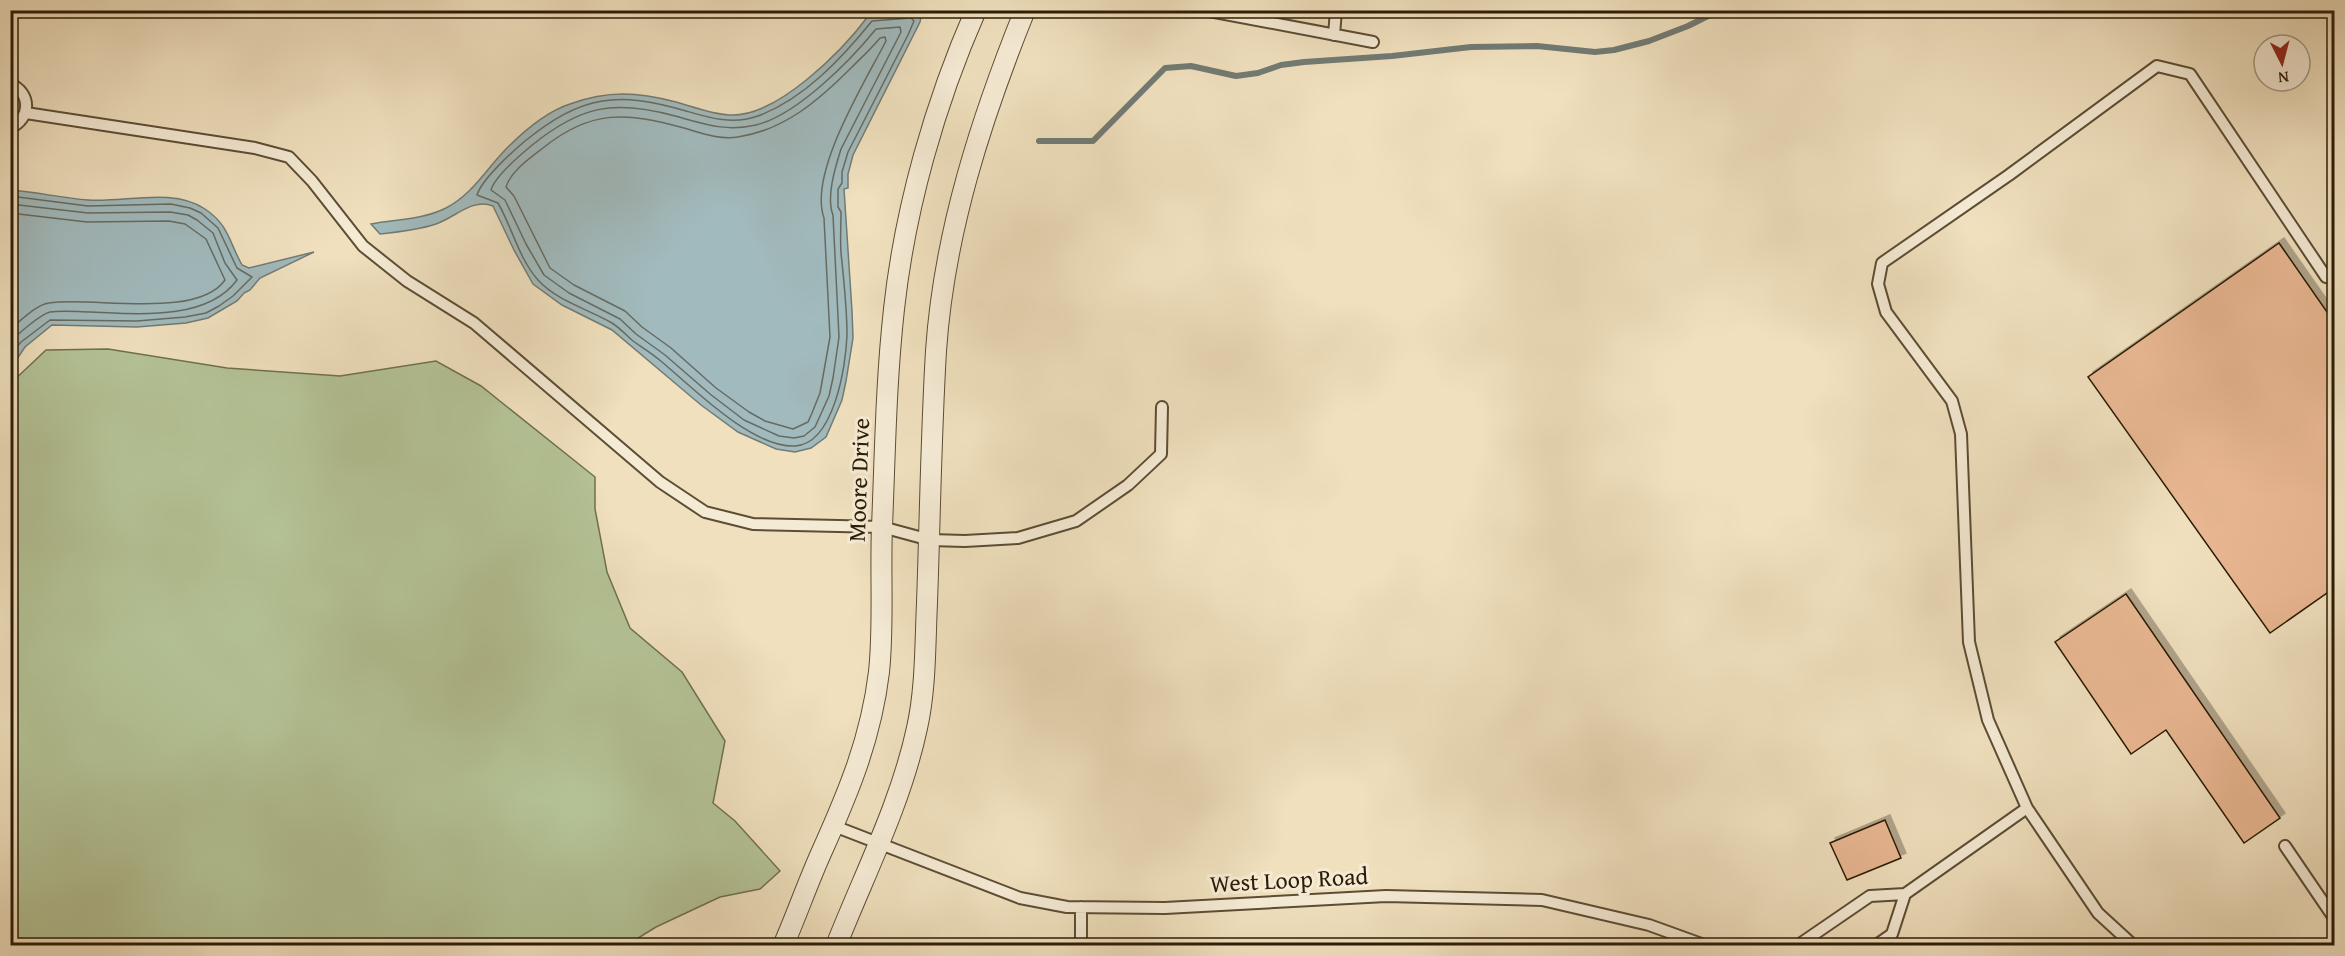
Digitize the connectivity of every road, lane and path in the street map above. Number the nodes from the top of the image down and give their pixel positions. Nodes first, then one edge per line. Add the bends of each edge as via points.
1 (976, 10) edge
2 (1025, 10) edge
3 (1204, 10) edge
4 (1336, 10) edge
5 (1334, 35) junction
6 (1373, 42) dead end
7 (10, 84) edge
8 (26, 113) junction
9 (10, 128) edge
10 (2334, 278) edge
11 (1162, 407) dead end
12 (882, 527) junction
13 (930, 540) junction
14 (2027, 808) junction
15 (834, 825) junction
16 (878, 841) junction
17 (2285, 846) dead end
18 (1905, 894) junction
19 (1082, 907) junction
20 (2334, 918) edge
21 (783, 945) edge
22 (836, 945) edge
23 (1081, 945) edge
24 (1707, 945) edge
25 (1797, 945) edge
26 (1875, 945) edge
27 (2134, 945) edge

1 - 12 street, Moore Drive via 942,94 905,237 888,373
2 - 13 street via 972,155 949,257 936,349
3 - 5 lane
4 - 5 lane
5 - 6 lane
7 - 8 lane via 26,98
8 - 9 lane
8 - 12 lane via 255,148 289,157 363,246 407,281 474,323 660,482 705,512 753,525
10 - 14 lane via 2326,277 2190,74 2157,66 1882,263 1878,284 1886,312 1952,401 1961,434 1969,642 1988,720
11 - 13 lane via 1161,454 1128,485 1076,521 1018,538
12 - 13 lane
12 - 15 street, Moore Drive via 879,672 857,771
13 - 16 street via 917,728
14 - 18 lane
14 - 27 lane via 2098,913
15 - 16 lane, West Loop Road
15 - 21 street, Moore Drive
16 - 19 lane, West Loop Road via 1020,898
16 - 22 street
17 - 20 lane
18 - 25 lane via 1870,896
18 - 26 lane via 1892,934
19 - 23 lane
19 - 24 lane, West Loop Road via 1165,908 1386,896 1542,900 1649,925

